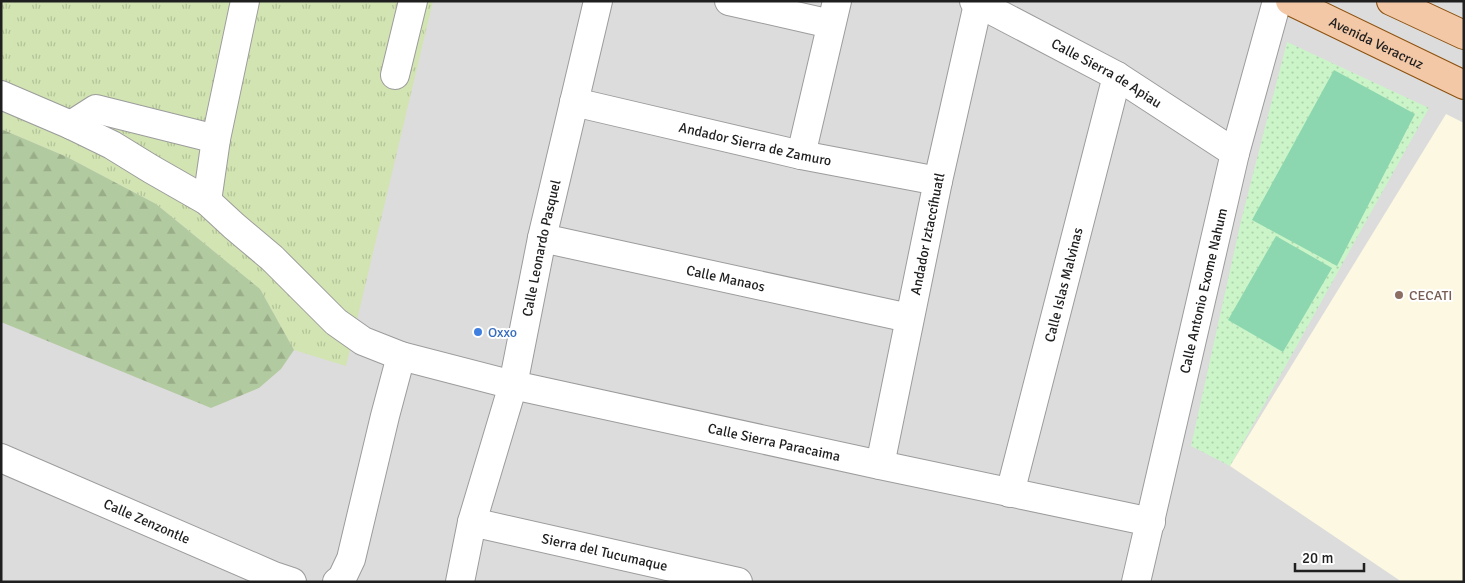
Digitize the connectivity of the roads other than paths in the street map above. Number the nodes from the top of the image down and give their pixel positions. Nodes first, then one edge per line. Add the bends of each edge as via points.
1 (246, 1) edge
2 (413, 1) edge
3 (598, 1) edge
4 (729, 1) edge
5 (1277, 1) edge
6 (1290, 1) edge
7 (1391, 1) edge
8 (976, 2) edge
9 (834, 13) edge
10 (1464, 35) edge
11 (395, 75) dead end
12 (1117, 76) junction
13 (1464, 84) edge
14 (1, 95) edge
15 (574, 102) junction
16 (71, 125) junction
17 (216, 139) junction
18 (1235, 153) junction
19 (801, 155) junction
20 (938, 181) junction
21 (207, 201) junction
22 (542, 238) junction
23 (909, 318) junction
24 (401, 356) junction
25 (513, 385) junction
26 (1, 458) edge
27 (880, 465) junction
28 (1010, 493) junction
29 (472, 522) junction
30 (1150, 522) junction
31 (292, 582) edge
32 (337, 582) edge
33 (460, 582) edge
34 (738, 582) edge
35 (1136, 582) edge

1 - 17 street
2 - 11 street
3 - 15 street, Calle Leonardo Pasquel
4 - 9 street
5 - 18 street, Calle Antonio Exome Nahum
6 - 13 main road, Avenida Veracruz
7 - 10 main road
8 - 12 street, Calle Sierra de Apiau
8 - 20 street, Andador Iztaccíhuatl
9 - 19 street
12 - 18 street, Calle Sierra de Apiau
12 - 28 street, Calle Islas Malvinas
14 - 16 street, Calle Sierra Paracaima
15 - 19 street, Andador Sierra de Zamuro
15 - 22 street, Calle Leonardo Pasquel
16 - 17 street via 96,109
16 - 21 street, Calle Sierra Paracaima via 112,145
17 - 21 street
18 - 30 street, Calle Antonio Exome Nahum
19 - 20 street, Andador Sierra de Zamuro
20 - 23 street, Andador Iztaccíhuatl
21 - 24 street, Calle Sierra Paracaima via 272,258 336,322 363,342
22 - 23 street, Calle Manaos
22 - 25 street, Calle Leonardo Pasquel
23 - 27 street, Andador Iztaccíhuatl
24 - 25 street, Calle Sierra Paracaima
24 - 32 street via 351,559
25 - 27 street, Calle Sierra Paracaima
25 - 29 street, Calle Leonardo Pasquel
26 - 31 street, Calle Zenzontle
27 - 28 street, Calle Sierra Paracaima
28 - 30 street, Calle Sierra Paracaima
29 - 33 street, Calle Leonardo Pasquel
29 - 34 street, Sierra del Tucumaque
30 - 35 street, Calle Antonio Exome Nahum

